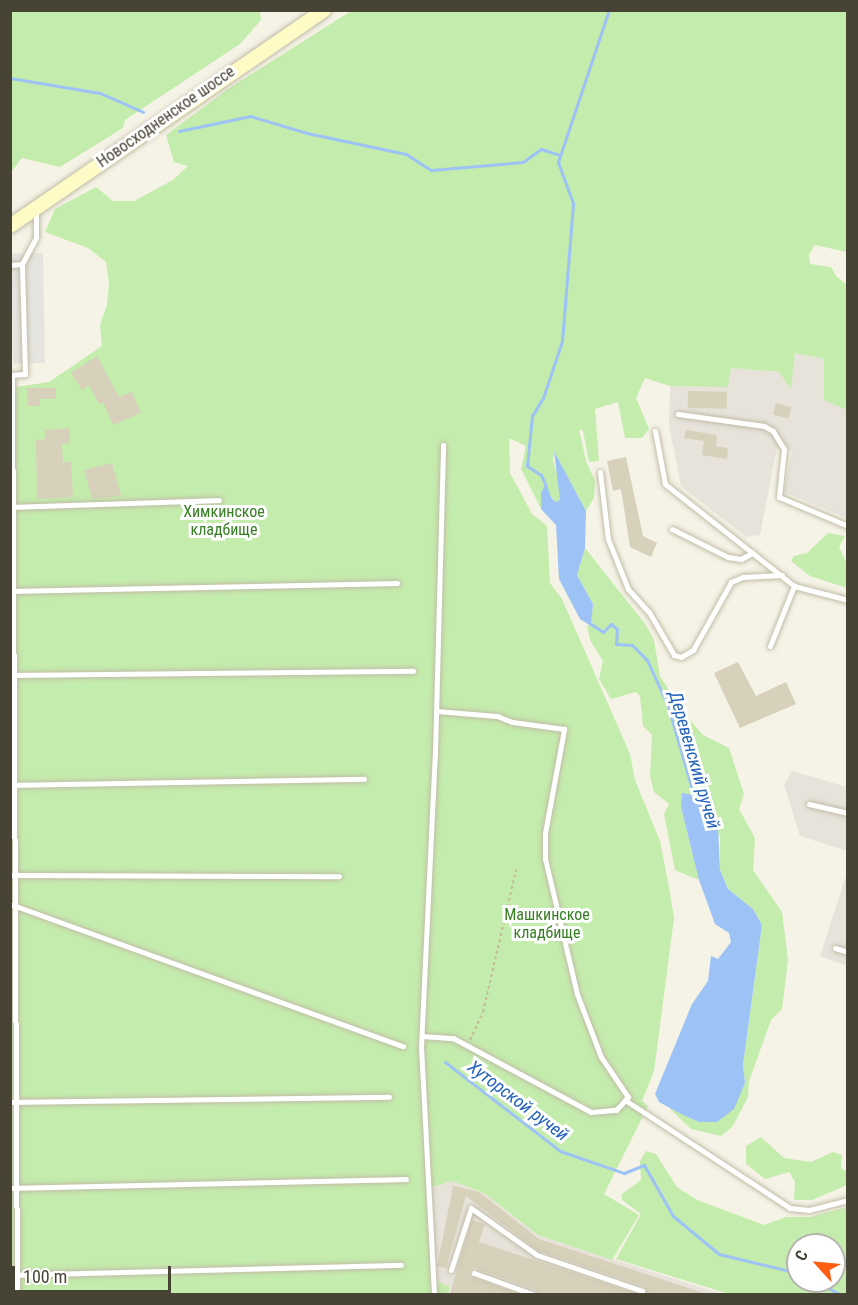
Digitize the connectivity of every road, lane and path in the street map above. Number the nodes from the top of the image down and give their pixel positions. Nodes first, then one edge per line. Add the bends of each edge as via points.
1 (324, 10) edge
2 (36, 209) junction
3 (10, 226) edge
4 (22, 264) junction
5 (10, 265) edge
6 (11, 375) edge
7 (678, 414) dead end
8 (655, 431) dead end
9 (443, 445) dead end
10 (600, 472) dead end
11 (219, 500) dead end
12 (12, 507) edge
13 (848, 526) edge
14 (672, 529) dead end
15 (752, 553) junction
16 (782, 575) junction
17 (397, 583) dead end
18 (794, 586) junction
19 (12, 591) edge
20 (848, 600) edge
21 (770, 646) dead end
22 (413, 671) dead end
23 (12, 675) edge
24 (436, 711) junction
25 (364, 779) dead end
26 (12, 785) edge
27 (809, 804) dead end
28 (848, 813) edge
29 (516, 870) dead end
30 (13, 874) edge
31 (339, 876) dead end
32 (13, 904) edge
33 (835, 948) dead end
34 (848, 952) edge
35 (422, 1035) junction
36 (467, 1045) junction
37 (403, 1046) dead end
38 (389, 1097) dead end
39 (625, 1100) junction
40 (13, 1102) edge
41 (406, 1179) dead end
42 (13, 1188) edge
43 (848, 1200) edge
44 (401, 1265) dead end
45 (451, 1270) dead end
46 (474, 1273) dead end
47 (14, 1275) edge
48 (17, 1294) edge
49 (434, 1294) edge
50 (532, 1294) edge
51 (642, 1294) edge

1 - 2 main road, Новосходненское шоссе
2 - 3 main road, Новосходненское шоссе
2 - 4 lane via 36,238
4 - 5 lane
4 - 6 lane via 25,374
6 - 12 lane
7 - 13 lane via 764,426 773,431 784,449 779,497
8 - 15 lane via 665,484
9 - 24 lane
10 - 16 lane via 608,539 628,590 649,612 674,655 681,657 693,650 731,582 742,577
11 - 12 lane
12 - 19 lane
14 - 15 lane via 728,557 741,559
15 - 16 lane
16 - 18 lane
17 - 19 lane
18 - 20 lane
18 - 21 lane
19 - 23 lane
22 - 23 lane
23 - 26 lane
24 - 35 lane
24 - 39 lane via 497,716 512,722 564,729 545,833 545,859 577,994 601,1057 628,1096
25 - 26 lane
26 - 30 lane
27 - 28 lane
29 - 36 path via 483,1012
30 - 31 lane
30 - 32 lane
32 - 37 lane
32 - 40 lane
33 - 34 lane
35 - 36 lane via 453,1038
35 - 49 lane via 424,1144
36 - 39 lane via 591,1112 616,1110
38 - 40 lane
39 - 43 lane via 790,1208 809,1210
40 - 42 lane
41 - 42 lane
42 - 47 lane
44 - 47 lane
45 - 51 lane via 471,1208 537,1255
46 - 50 lane
47 - 48 lane

